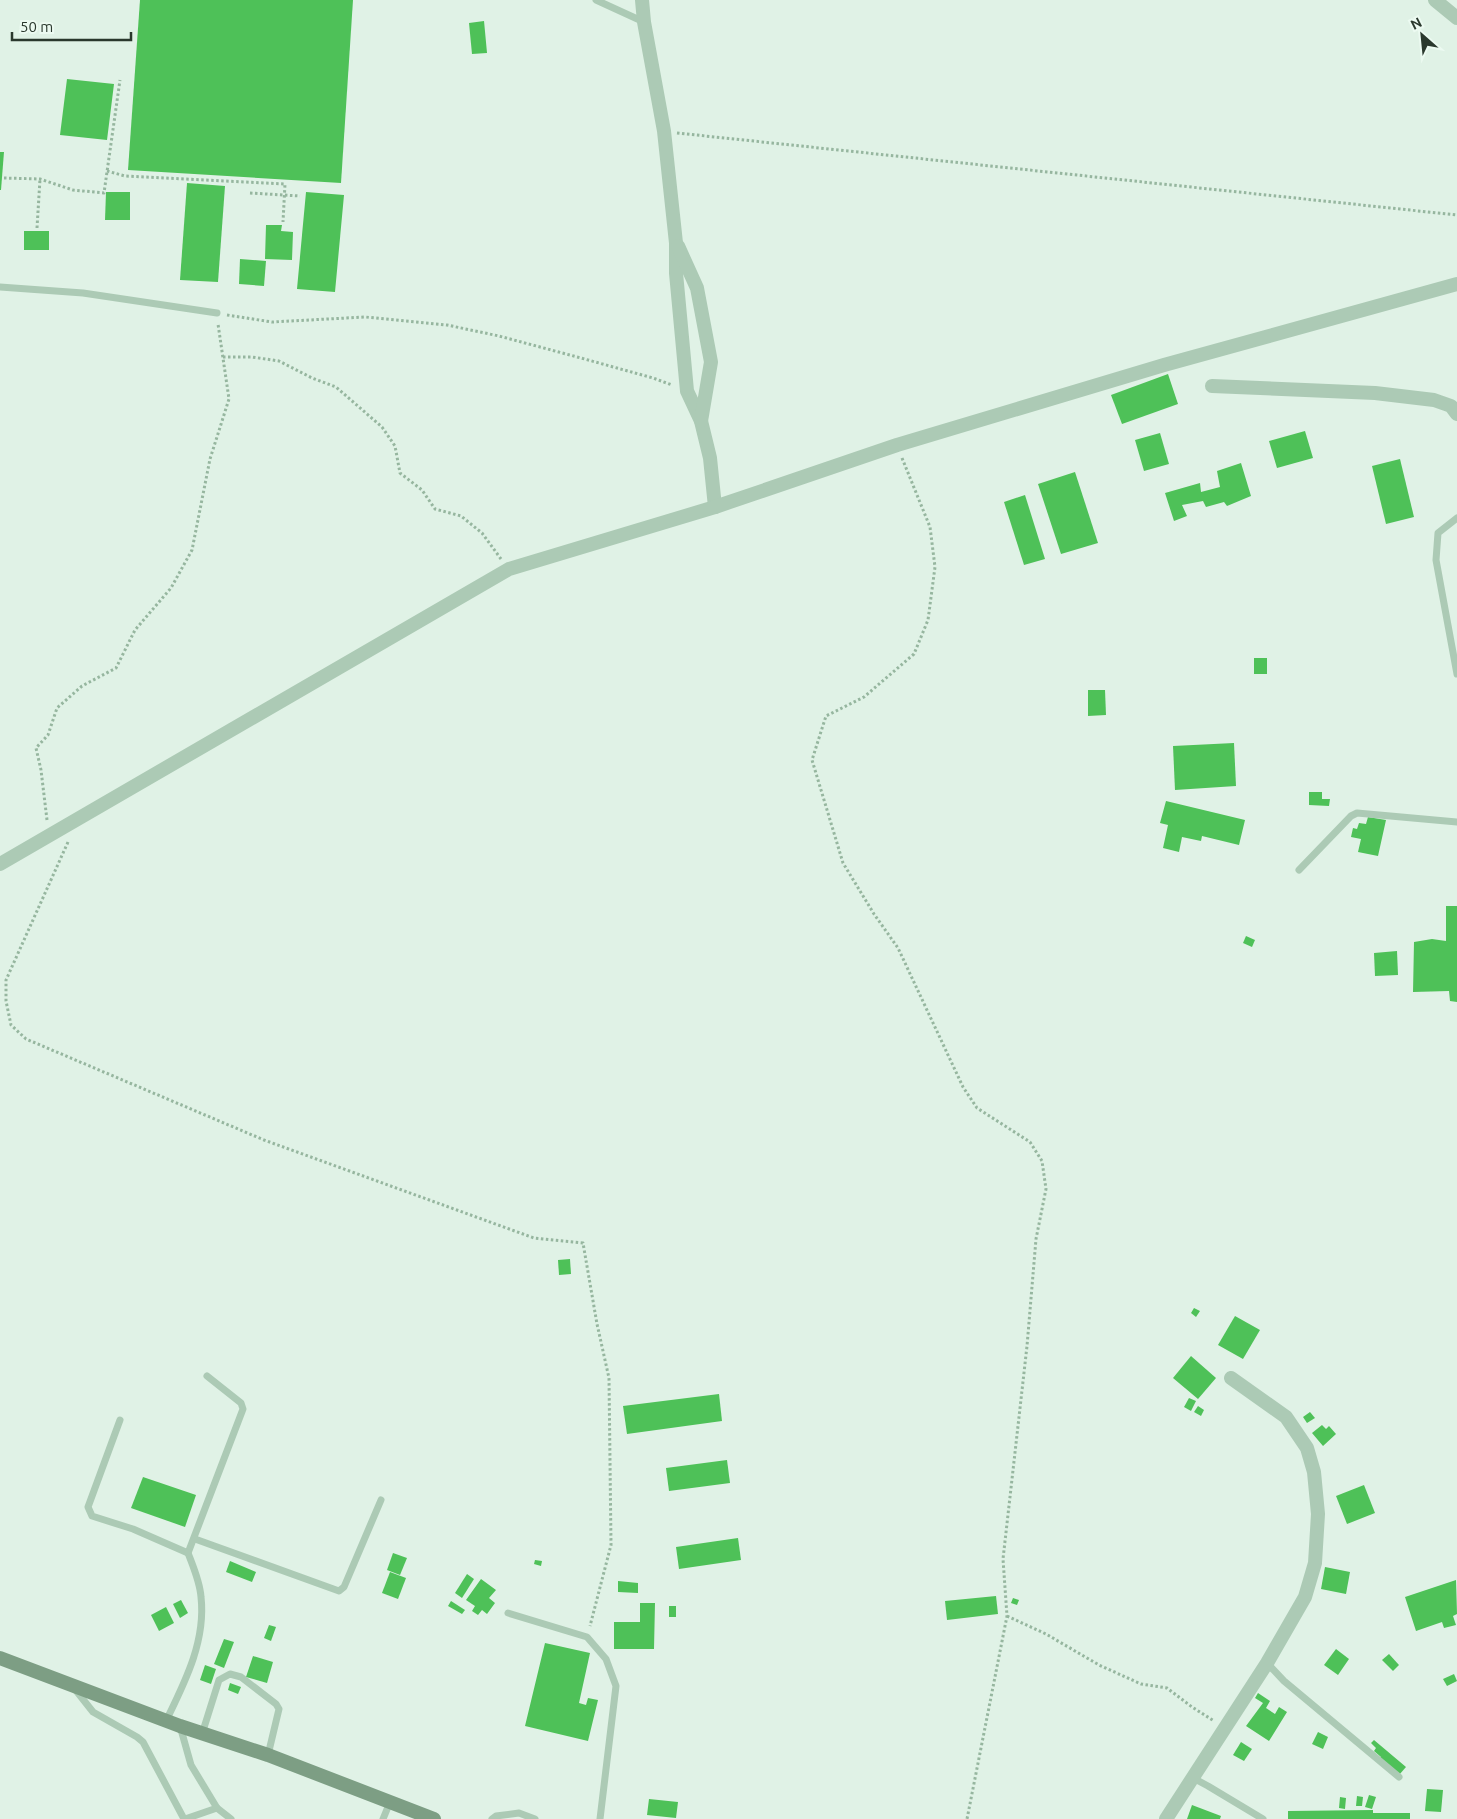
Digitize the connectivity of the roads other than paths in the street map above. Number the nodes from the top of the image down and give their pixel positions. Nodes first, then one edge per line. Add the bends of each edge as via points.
1 (596, 0) edge
2 (642, 0) edge
3 (1436, 0) edge
4 (1457, 18) edge
5 (644, 22) junction
6 (676, 243) junction
7 (1457, 284) edge
8 (0, 287) edge
9 (217, 313) road end
10 (1212, 386) dead end
11 (1457, 414) edge
12 (701, 421) junction
13 (715, 507) junction
14 (1457, 518) edge
15 (1457, 674) edge
16 (1456, 821) edge
17 (0, 864) edge
18 (1299, 870) dead end
19 (207, 1376) dead end
20 (1231, 1378) dead end
21 (120, 1420) dead end
22 (381, 1500) dead end
23 (195, 1538) junction
24 (188, 1552) junction
25 (508, 1612) dead end
26 (0, 1658) edge
27 (1267, 1663) junction
28 (73, 1685) junction
29 (166, 1721) junction
30 (180, 1726) junction
31 (202, 1734) junction
32 (268, 1755) junction
33 (1193, 1778) junction
34 (1399, 1778) dead end
35 (390, 1802) junction
36 (217, 1808) junction
37 (185, 1819) edge
38 (231, 1819) edge
39 (383, 1819) edge
40 (434, 1819) edge
41 (492, 1819) edge
42 (535, 1819) edge
43 (600, 1819) edge
44 (1166, 1819) edge
45 (1263, 1819) edge

1 - 5 lane
2 - 5 street
3 - 4 street
5 - 6 street via 664,131
6 - 12 street via 687,391
6 - 12 street via 697,288 711,362
7 - 13 street via 1164,365 897,446
8 - 9 lane via 84,293
10 - 11 street via 1385,394 1434,400 1451,406
12 - 13 street via 710,458
13 - 17 street via 509,569
14 - 15 lane via 1438,533 1436,560
16 - 18 lane via 1357,813
19 - 23 lane via 241,1403 243,1409
20 - 27 street via 1286,1417 1307,1448 1314,1472 1318,1514 1315,1563 1305,1598
21 - 24 lane via 88,1508 92,1516
22 - 23 lane via 344,1587 339,1591
23 - 24 lane
24 - 29 lane via 201,1596 201,1623 186,1679
25 - 43 lane via 588,1637 606,1659 616,1686
26 - 28 main road
27 - 33 street
27 - 34 lane
28 - 29 main road
28 - 37 lane via 93,1712 143,1742
29 - 30 main road
30 - 31 main road
30 - 36 lane via 191,1765
31 - 32 main road
31 - 32 lane via 219,1680 230,1674 241,1677 279,1709
32 - 35 main road
33 - 44 street
33 - 45 lane
35 - 39 lane
35 - 40 main road
36 - 37 lane
36 - 38 lane
41 - 42 lane via 519,1812

